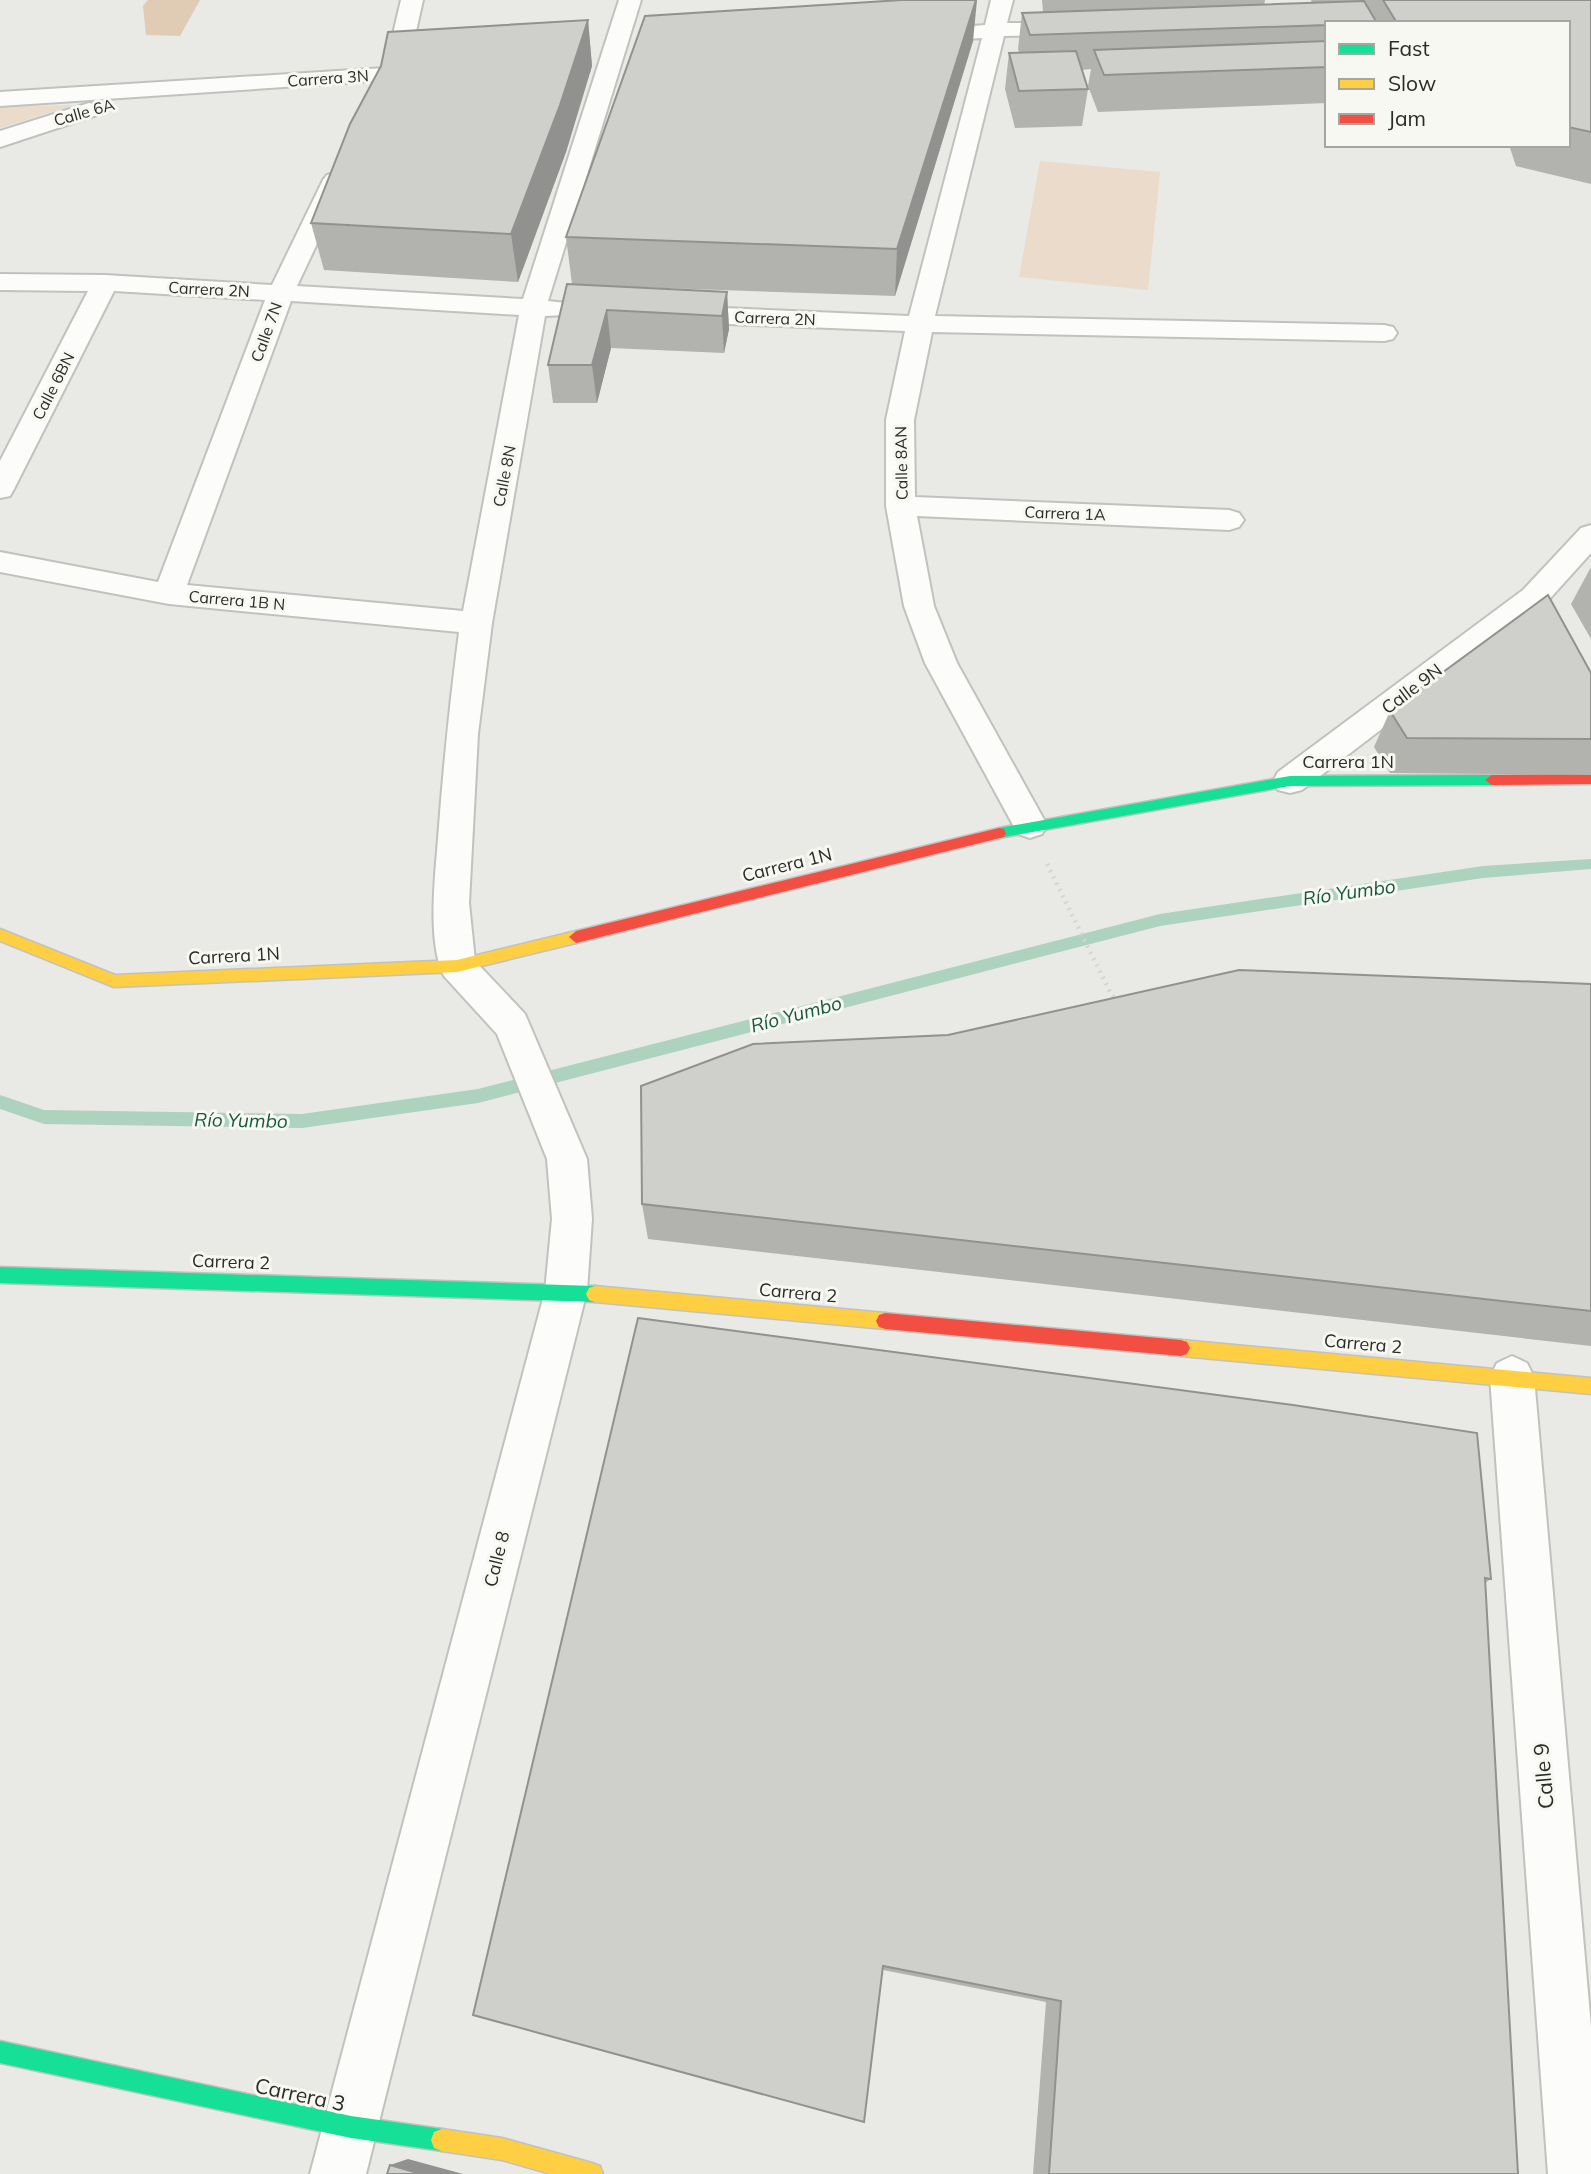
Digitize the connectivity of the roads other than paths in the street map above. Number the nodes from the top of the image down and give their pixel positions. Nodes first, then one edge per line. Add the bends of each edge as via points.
1 (412, 0) edge
2 (630, 0) edge
3 (1002, 0) edge
4 (1091, 29) edge
5 (996, 30) junction
6 (900, 38) edge
7 (449, 70) edge
8 (380, 82) junction
9 (169, 89) junction
10 (0, 99) edge
11 (0, 140) edge
12 (345, 159) edge
13 (0, 282) edge
14 (105, 283) junction
15 (281, 293) junction
16 (533, 308) junction
17 (588, 311) edge
18 (657, 314) edge
19 (920, 324) junction
20 (1384, 333) dead end
21 (0, 489) edge
22 (901, 506) junction
23 (1229, 520) dead end
24 (1591, 535) edge
25 (0, 562) edge
26 (169, 594) junction
27 (476, 623) junction
28 (1591, 779) edge
29 (1290, 781) junction
30 (1030, 825) junction
31 (0, 935) edge
32 (457, 966) junction
33 (0, 1275) edge
34 (566, 1291) junction
35 (1512, 1377) junction
36 (1591, 1386) edge
37 (0, 2052) edge
38 (351, 2127) junction
39 (338, 2174) edge
40 (592, 2174) edge
41 (1576, 2174) edge

1 - 8 street
2 - 16 street, Calle 8N
3 - 5 street, Calle 8AN
4 - 5 street
5 - 6 street
5 - 19 street, Calle 8AN
7 - 8 street, Carrera 3N
8 - 9 street, Carrera 3N
9 - 10 street, Carrera 3N
9 - 11 street, Calle 6A
12 - 15 street, Calle 7N
13 - 14 street, Carrera 2N
14 - 15 street, Carrera 2N
14 - 21 street, Calle 6BN
15 - 16 street, Carrera 2N
15 - 26 street, Calle 7N
16 - 17 street, Carrera 2N
16 - 27 street, Calle 8N
18 - 19 street, Carrera 2N
19 - 20 street, Carrera 2N
19 - 22 street, Calle 8AN via 900,420
22 - 23 street, Carrera 1A
22 - 30 street, Calle 8AN via 919,606 941,663
24 - 29 street, Calle 9N via 1540,608
25 - 26 street, Carrera 1B N
26 - 27 street, Carrera 1B N
27 - 32 street, Calle 8N via 462,734 451,903
28 - 29 street, Carrera 1N
29 - 30 street, Carrera 1N
30 - 32 street, Carrera 1N
31 - 32 street, Carrera 1N via 114,981
32 - 34 street, Calle 8 via 512,1025 567,1158 572,1219
33 - 34 street, Carrera 2
34 - 35 street, Carrera 2
34 - 38 street, Calle 8
35 - 36 street, Carrera 2
35 - 41 street, Calle 9
37 - 38 street, Carrera 3
38 - 39 street, Calle 8
38 - 40 street, Carrera 3 via 502,2149

